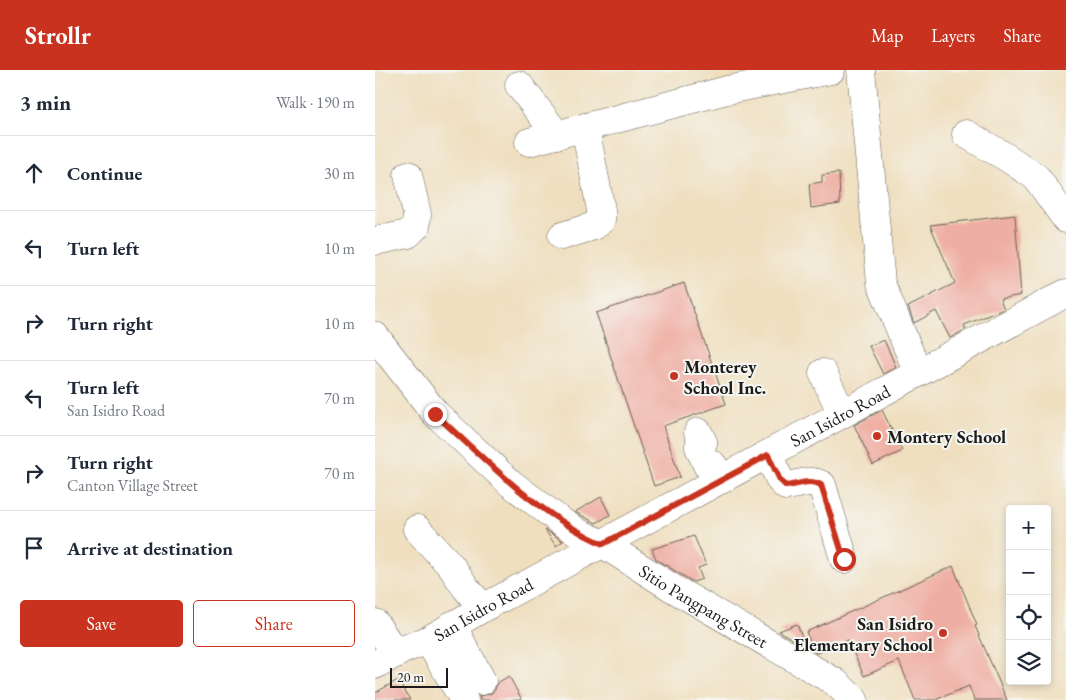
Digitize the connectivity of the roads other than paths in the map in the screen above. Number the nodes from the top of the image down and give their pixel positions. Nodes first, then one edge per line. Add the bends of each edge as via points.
1 (831, 70) edge
2 (861, 70) edge
3 (519, 85) dead end
4 (585, 127) junction
5 (966, 134) dead end
6 (557, 135) junction
7 (529, 142) dead end
8 (408, 175) dead end
9 (1066, 219) edge
10 (563, 236) dead end
11 (375, 241) edge
12 (1066, 294) edge
13 (375, 336) edge
14 (823, 373) dead end
15 (918, 374) junction
16 (842, 414) junction
17 (768, 455) junction
18 (417, 529) dead end
19 (603, 544) junction
20 (844, 559) dead end
21 (483, 608) junction
22 (375, 623) edge
23 (452, 626) junction
24 (428, 640) junction
25 (385, 659) edge
26 (482, 681) dead end
27 (464, 700) edge
28 (854, 700) edge

1 - 4 street via 727,90
2 - 15 street via 881,283
3 - 6 street
4 - 6 street
4 - 10 street via 601,220 594,226
5 - 9 street via 1036,177
6 - 7 street
8 - 11 street via 417,214 416,226 409,234
12 - 15 street, San Isidro Road
13 - 19 street, Sitio Pangpang Street via 435,414 509,482 573,529
14 - 16 street
15 - 16 street, San Isidro Road
16 - 17 street, San Isidro Road
17 - 19 street, San Isidro Road via 709,455
17 - 20 street via 786,486 804,482 821,485
18 - 21 street
19 - 21 street, San Isidro Road
19 - 28 street, Sitio Pangpang Street via 835,682
21 - 23 street, San Isidro Road
22 - 25 street
23 - 24 street, San Isidro Road
23 - 26 street
24 - 25 street, San Isidro Road
24 - 27 street

